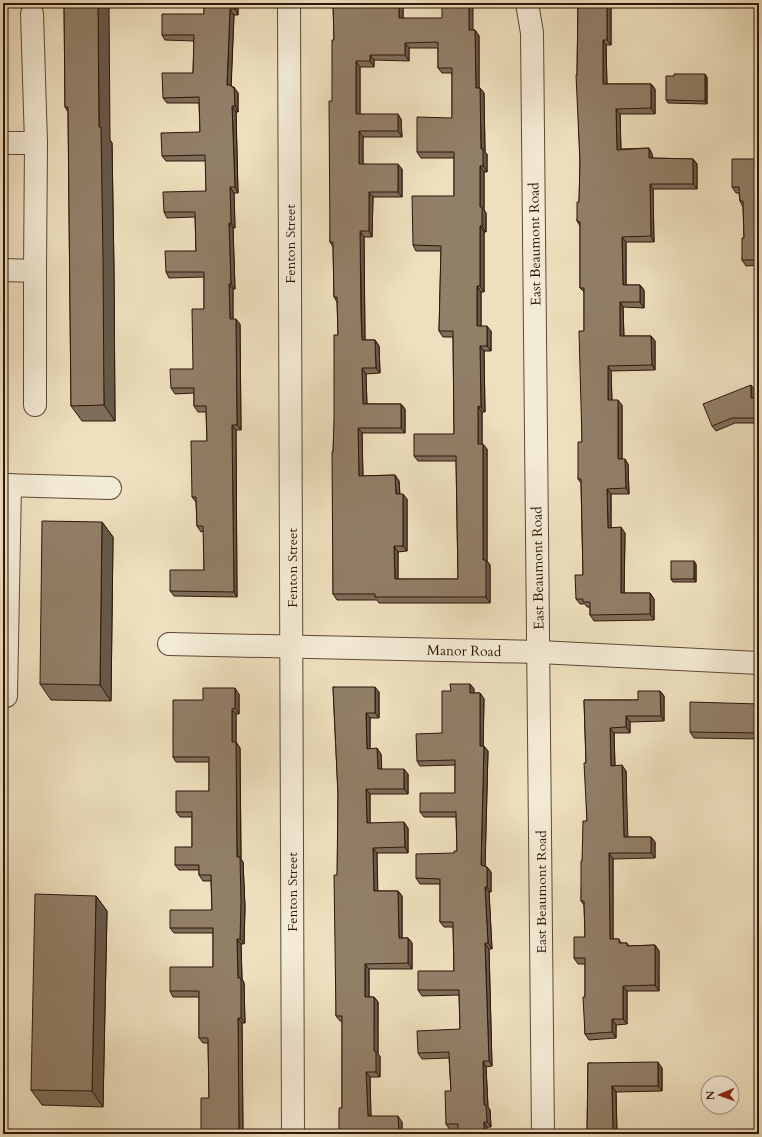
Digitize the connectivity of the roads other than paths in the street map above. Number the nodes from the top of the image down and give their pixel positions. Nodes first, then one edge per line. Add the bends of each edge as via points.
1 (289, 3) edge
2 (527, 3) edge
3 (32, 14) dead end
4 (3, 143) edge
5 (36, 143) junction
6 (3, 270) edge
7 (35, 271) junction
8 (35, 405) dead end
9 (7, 485) edge
10 (110, 488) dead end
11 (169, 644) dead end
12 (292, 648) junction
13 (539, 652) junction
14 (759, 663) edge
15 (6, 696) dead end
16 (293, 1134) edge
17 (542, 1134) edge

1 - 12 street, Fenton Street
2 - 13 street, East Beaumont Road via 532,33
3 - 5 street
4 - 5 street
5 - 7 street
6 - 7 street
7 - 8 street
9 - 10 street
9 - 15 street
11 - 12 street, Manor Road
12 - 13 street, Manor Road
12 - 16 street, Fenton Street
13 - 14 street, Manor Road
13 - 17 street, East Beaumont Road

